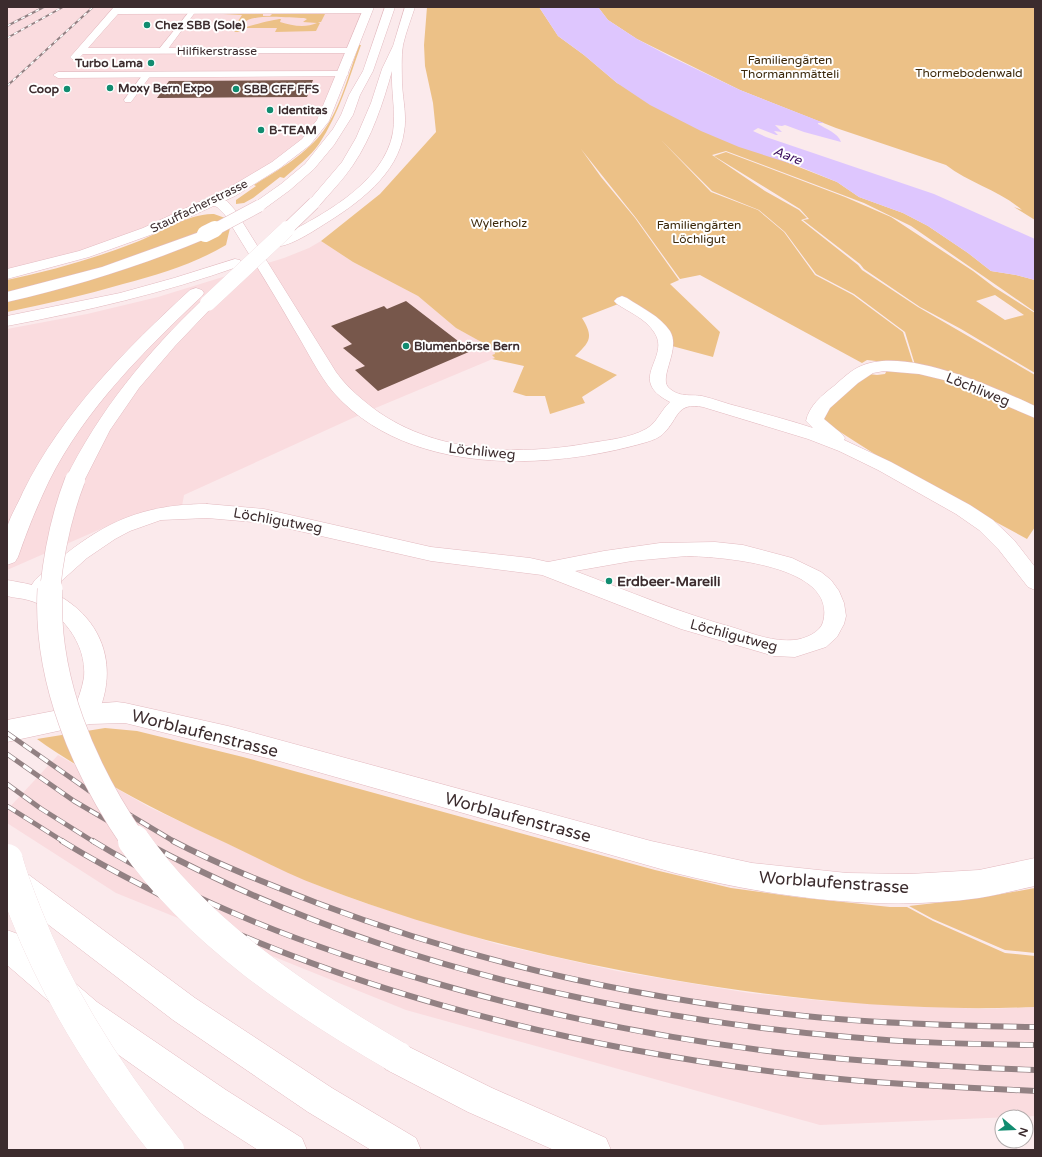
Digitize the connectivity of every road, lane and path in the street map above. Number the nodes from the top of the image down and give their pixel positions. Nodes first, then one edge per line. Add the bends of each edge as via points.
1 (390, 7) edge
2 (410, 7) edge
3 (118, 9) edge
4 (194, 9) edge
5 (284, 9) edge
6 (368, 9) edge
7 (398, 46) junction
8 (352, 50) junction
9 (82, 51) junction
10 (162, 51) junction
11 (368, 71) junction
12 (343, 74) junction
13 (147, 75) junction
14 (128, 100) dead end
15 (336, 154) dead end
16 (299, 198) dead end
17 (214, 201) junction
18 (7, 274) edge
19 (7, 297) edge
20 (202, 298) junction
21 (622, 301) dead end
22 (7, 320) edge
23 (682, 402) junction
24 (1035, 414) edge
25 (846, 447) junction
26 (7, 556) edge
27 (549, 569) junction
28 (1035, 582) edge
29 (7, 588) edge
30 (34, 593) junction
31 (86, 713) junction
32 (7, 731) edge
33 (7, 860) edge
34 (1035, 872) edge
35 (7, 876) edge
36 (7, 945) edge
37 (168, 1150) edge
38 (290, 1150) edge
39 (404, 1150) edge
40 (594, 1150) edge

1 - 11 main road
2 - 7 main road
3 - 4 street
3 - 9 street
4 - 5 street
4 - 10 street
5 - 6 street
6 - 8 main road, Stauffacherstrasse
7 - 20 main road, bridge via 362,138 346,164 314,203
7 - 22 main road, bridge via 398,134 389,158 380,171 352,199 318,222 234,263 115,299
8 - 10 street, Hilfikerstrasse
8 - 12 main road, Stauffacherstrasse
9 - 10 street, Hilfikerstrasse
9 - 13 street via 58,75
11 - 15 main road via 362,103 347,137
11 - 19 main road, bridge via 326,149 298,177 259,206 205,234 158,254 44,289
12 - 13 street
12 - 17 main road, Stauffacherstrasse via 323,121 314,134 261,175
13 - 14 street
16 - 20 main road
17 - 18 main road, Stauffacherstrasse via 106,247
17 - 23 street, Löchliweg via 222,204 230,213 340,388 362,410 408,435 470,453 511,456 563,454 646,436 660,426 672,408
20 - 26 main road via 153,334 86,408 38,481
20 - 40 main road, bridge via 174,337 131,384 94,438 66,502 53,558 50,614 54,657 65,703 81,748 103,793 133,840 172,888 220,935 270,976 353,1032 397,1057 480,1100
21 - 23 street via 652,322 663,334 667,343 658,382 661,388
23 - 25 street, Löchliweg via 702,402 726,408 788,426
24 - 25 street, Löchliweg via 961,379 916,368 878,367 868,369 856,377 815,415 815,422
25 - 28 street, Löchliweg via 965,511 1004,542
27 - 27 street, Löchligutweg via 678,620 776,648 795,648 812,644 826,635 834,620 832,598 818,580 786,564 733,550 695,547 669,549
27 - 30 street, Löchligutweg via 409,550 302,522 256,514 187,511 154,515 122,527 82,551
29 - 30 main road
30 - 31 main road via 76,620 92,647 96,658 96,673
31 - 32 main road, Worblaufenstrasse
31 - 34 main road, Worblaufenstrasse via 125,713 155,719 724,872 794,882 919,888 973,885
33 - 37 main road, bridge via 30,926 57,987 97,1056 144,1122
35 - 39 main road via 184,1009 320,1100
36 - 38 main road via 86,1013 208,1098

